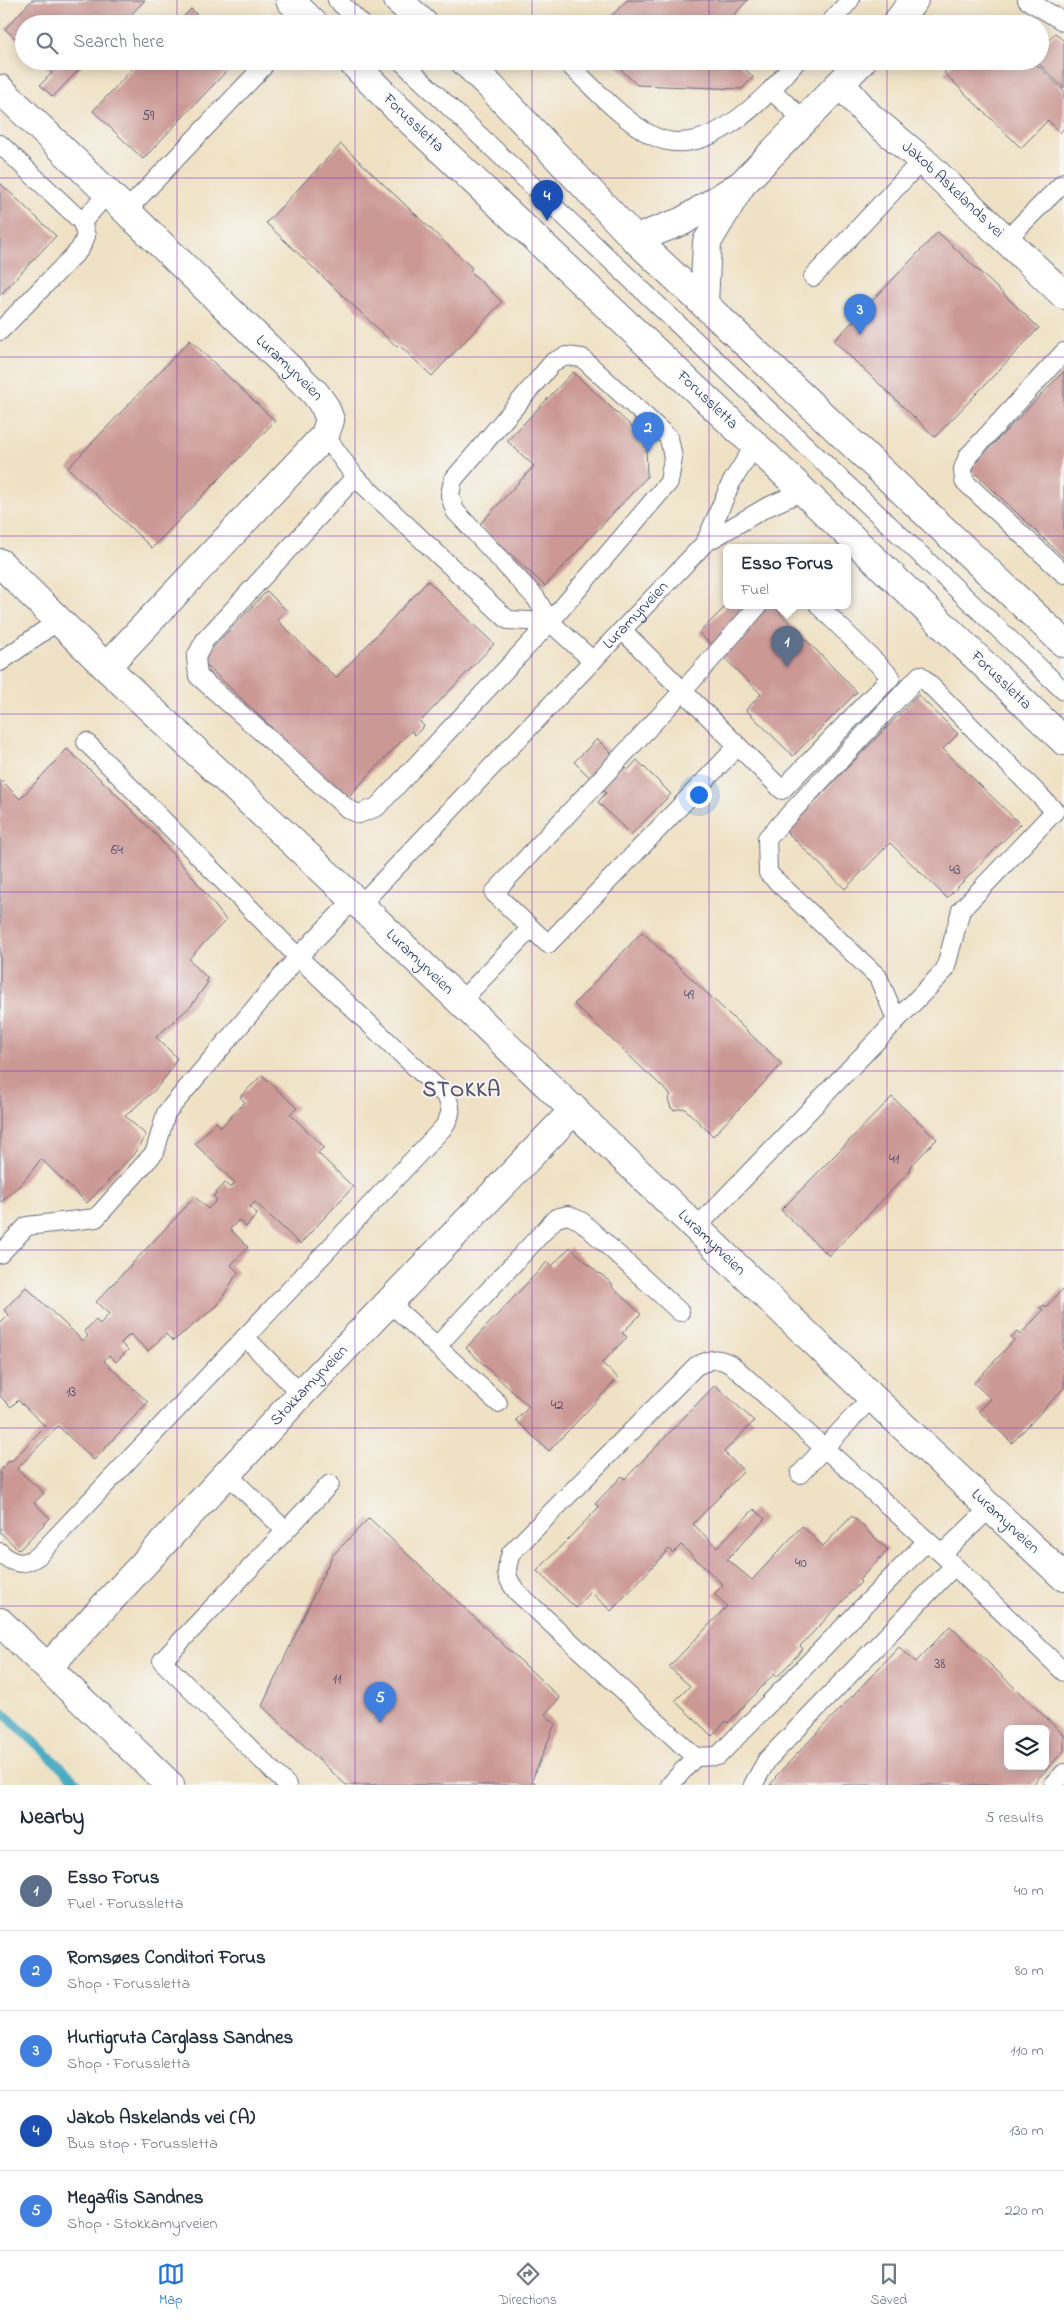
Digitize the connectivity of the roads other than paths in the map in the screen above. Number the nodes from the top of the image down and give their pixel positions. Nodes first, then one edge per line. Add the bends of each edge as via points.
1 (290, 0) edge
2 (338, 0) edge
3 (398, 0) edge
4 (850, 0) edge
5 (914, 0) edge
6 (1027, 0) edge
7 (305, 15) edge
8 (353, 15) edge
9 (414, 15) edge
10 (837, 15) edge
11 (903, 15) edge
12 (1064, 22) edge
13 (260, 70) edge
14 (360, 70) edge
15 (410, 70) edge
16 (473, 70) edge
17 (575, 70) edge
18 (790, 70) edge
19 (854, 70) edge
20 (841, 84) junction
21 (0, 90) edge
22 (772, 91) junction
23 (805, 121) junction
24 (0, 144) edge
25 (922, 160) junction
26 (1064, 182) edge
27 (742, 184) junction
28 (117, 202) junction
29 (82, 222) junction
30 (635, 239) junction
31 (1006, 240) junction
32 (813, 277) dead end
33 (1064, 295) edge
34 (704, 304) junction
35 (0, 331) edge
36 (1064, 352) edge
37 (325, 435) junction
38 (755, 445) junction
39 (355, 477) junction
40 (803, 491) junction
41 (705, 543) junction
42 (0, 563) edge
43 (1064, 574) edge
44 (755, 609) edge
45 (822, 609) edge
46 (59, 620) junction
47 (550, 622) junction
48 (623, 631) junction
49 (1064, 643) edge
50 (593, 661) junction
51 (0, 662) edge
52 (106, 667) junction
53 (1064, 690) edge
54 (683, 691) junction
55 (1064, 741) edge
56 (86, 742) dead end
57 (738, 746) junction
58 (357, 902) junction
59 (531, 928) junction
60 (298, 957) junction
61 (461, 1001) junction
62 (896, 1019) junction
63 (574, 1109) junction
64 (697, 1227) junction
65 (0, 1254) edge
66 (389, 1302) junction
67 (680, 1312) dead end
68 (245, 1337) junction
69 (436, 1346) junction
70 (301, 1394) junction
71 (872, 1397) junction
72 (498, 1403) dead end
73 (823, 1449) junction
74 (227, 1474) junction
75 (800, 1474) dead end
76 (330, 1484) dead end
77 (990, 1508) junction
78 (285, 1530) junction
79 (927, 1541) junction
80 (0, 1552) edge
81 (948, 1560) junction
82 (1064, 1577) edge
83 (0, 1622) edge
84 (48, 1667) junction
85 (1064, 1672) edge
86 (695, 1757) junction
87 (1064, 1773) edge
88 (170, 1785) edge
89 (286, 1785) edge
90 (670, 1785) edge
91 (753, 1785) edge
92 (1053, 1785) edge

1 - 7 street
2 - 8 lane
3 - 9 street
4 - 10 lane
5 - 11 street
6 - 12 lane
13 - 28 lane
14 - 38 street, Forussletta
15 - 53 lane
16 - 30 street
17 - 22 lane via 632,122 652,136 675,142 704,138 735,122
18 - 22 lane
19 - 20 street
20 - 23 street
20 - 25 street, Jakob Askelands vei via 869,116
21 - 28 street, Luramyrveien
22 - 23 lane
23 - 27 street
24 - 29 lane
25 - 31 street, Jakob Askelands vei
25 - 32 lane
26 - 31 lane
27 - 30 street via 683,221
27 - 34 street via 707,242
28 - 29 lane
28 - 37 street, Luramyrveien via 315,393 330,420
29 - 35 lane via 86,236 80,249
30 - 34 street
31 - 33 street, Jakob Askelands vei
34 - 49 street
36 - 43 lane via 968,456 963,469 964,481
37 - 39 lane
37 - 52 street
38 - 40 street, Forussletta
38 - 41 lane, Luramyrveien via 731,483
39 - 47 lane via 508,620
39 - 47 lane via 205,640 196,657 198,676 348,809 359,814 377,807
40 - 41 lane, Luramyrveien via 765,508
40 - 55 street, Forussletta
41 - 48 lane, Luramyrveien
42 - 46 street, Luramyrveien
44 - 54 lane
45 - 57 lane via 891,677 782,790
46 - 51 lane
46 - 52 street, Luramyrveien
47 - 47 lane via 536,598 455,511 450,495 453,480 553,362 566,356 582,358 669,438 673,458 669,482
47 - 50 lane
48 - 50 lane, Luramyrveien
48 - 54 lane
50 - 58 lane, Luramyrveien
52 - 58 street, Luramyrveien
54 - 57 lane
54 - 59 lane via 494,892
56 - 60 lane
57 - 59 lane via 548,944
58 - 60 lane
58 - 61 street, Luramyrveien
59 - 61 lane
60 - 65 lane via 166,1113 155,1152 96,1218 27,1226
60 - 68 lane via 446,1096 451,1117
61 - 63 street, Luramyrveien
62 - 62 lane via 945,970 961,910 1055,811 920,675 768,838 768,873 878,977
62 - 64 lane
63 - 64 street, Luramyrveien
63 - 66 street, Stokkamyrveien
64 - 71 street, Luramyrveien
66 - 69 lane
66 - 70 street, Stokkamyrveien
67 - 69 lane via 581,1221 568,1214 556,1218
68 - 70 lane
68 - 80 lane via 38,1556 27,1563 17,1563
69 - 72 lane
70 - 74 street, Stokkamyrveien
71 - 73 lane
71 - 77 street, Luramyrveien
73 - 75 lane
73 - 79 lane
73 - 86 lane via 732,1365 721,1359 712,1359 696,1366 512,1553 507,1567 508,1581 517,1592
74 - 78 lane
74 - 84 street, Stokkamyrveien
76 - 78 lane
77 - 81 lane
77 - 82 street, Luramyrveien
78 - 89 lane via 162,1661
79 - 81 lane
79 - 86 lane via 718,1756
81 - 85 lane
81 - 91 lane via 767,1760
83 - 84 street
84 - 88 street
86 - 90 lane
87 - 92 lane

